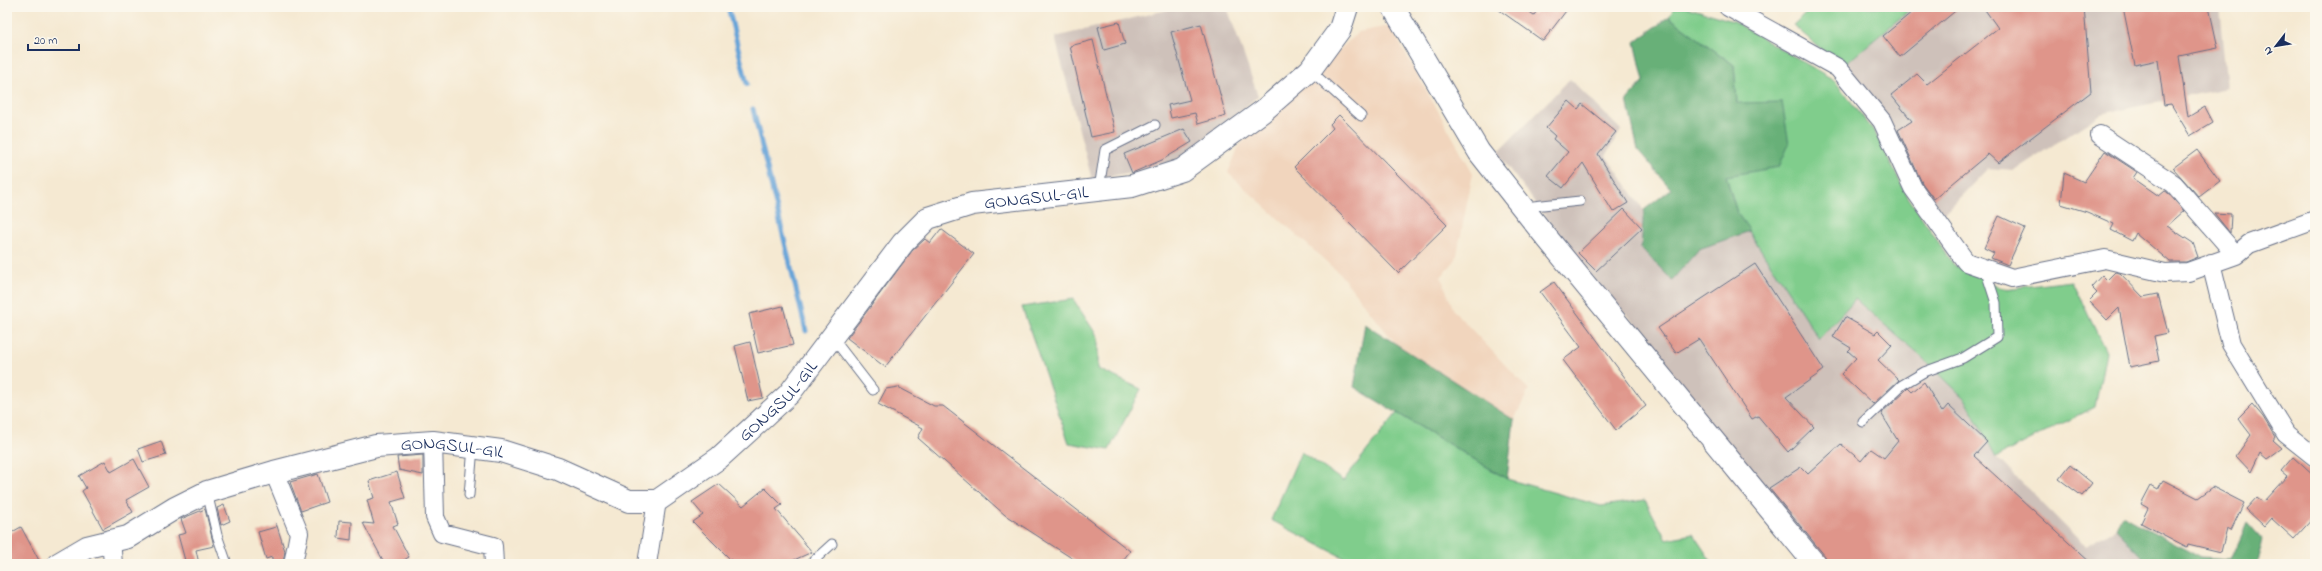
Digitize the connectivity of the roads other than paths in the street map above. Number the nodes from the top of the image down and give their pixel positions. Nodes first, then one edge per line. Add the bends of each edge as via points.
1 (1346, 7) edge
2 (1393, 7) edge
3 (1728, 7) edge
4 (1310, 70) junction
5 (1361, 116) dead end
6 (1155, 125) dead end
7 (2100, 135) dead end
8 (1099, 189) junction
9 (1580, 201) dead end
10 (1523, 208) junction
11 (2315, 220) edge
12 (2236, 255) junction
13 (2211, 263) junction
14 (1985, 269) junction
15 (832, 337) junction
16 (873, 390) dead end
17 (1863, 422) dead end
18 (433, 442) junction
19 (473, 447) junction
20 (2315, 457) edge
21 (274, 472) junction
22 (207, 492) junction
23 (469, 495) dead end
24 (657, 501) junction
25 (111, 539) junction
26 (832, 544) dead end
27 (58, 564) edge
28 (113, 564) edge
29 (227, 564) edge
30 (292, 564) edge
31 (494, 564) edge
32 (647, 564) edge
33 (810, 564) edge
34 (1815, 564) edge

1 - 4 street, GONGSUL-GIL via 1340,29
2 - 10 street via 1479,152
3 - 14 street via 1838,68 1882,121 1913,188 1966,262
4 - 5 lane
4 - 8 street, GONGSUL-GIL via 1263,112 1182,170 1132,186
6 - 8 lane via 1105,150
7 - 12 street via 2174,184
8 - 15 street, GONGSUL-GIL via 972,204 928,218 903,243
9 - 10 lane
10 - 34 street
11 - 12 street via 2249,244
12 - 13 street
13 - 14 street via 2188,272 2165,273 2105,259 2012,278
13 - 20 street via 2231,344 2286,434
14 - 17 lane via 1996,303 1997,337 1963,358 1924,372 1902,385
15 - 16 lane
15 - 24 street, GONGSUL-GIL via 789,394 719,458
18 - 19 street, GONGSUL-GIL
18 - 21 street, GONGSUL-GIL via 376,446
18 - 31 street via 435,517 442,533 493,546
19 - 23 lane
19 - 24 street, GONGSUL-GIL via 501,451 558,469 629,501
21 - 22 street, GONGSUL-GIL
21 - 30 street via 299,533
22 - 25 street, GONGSUL-GIL via 128,537
22 - 29 lane
24 - 32 street
25 - 27 street, GONGSUL-GIL via 87,546
25 - 28 street
26 - 33 lane

